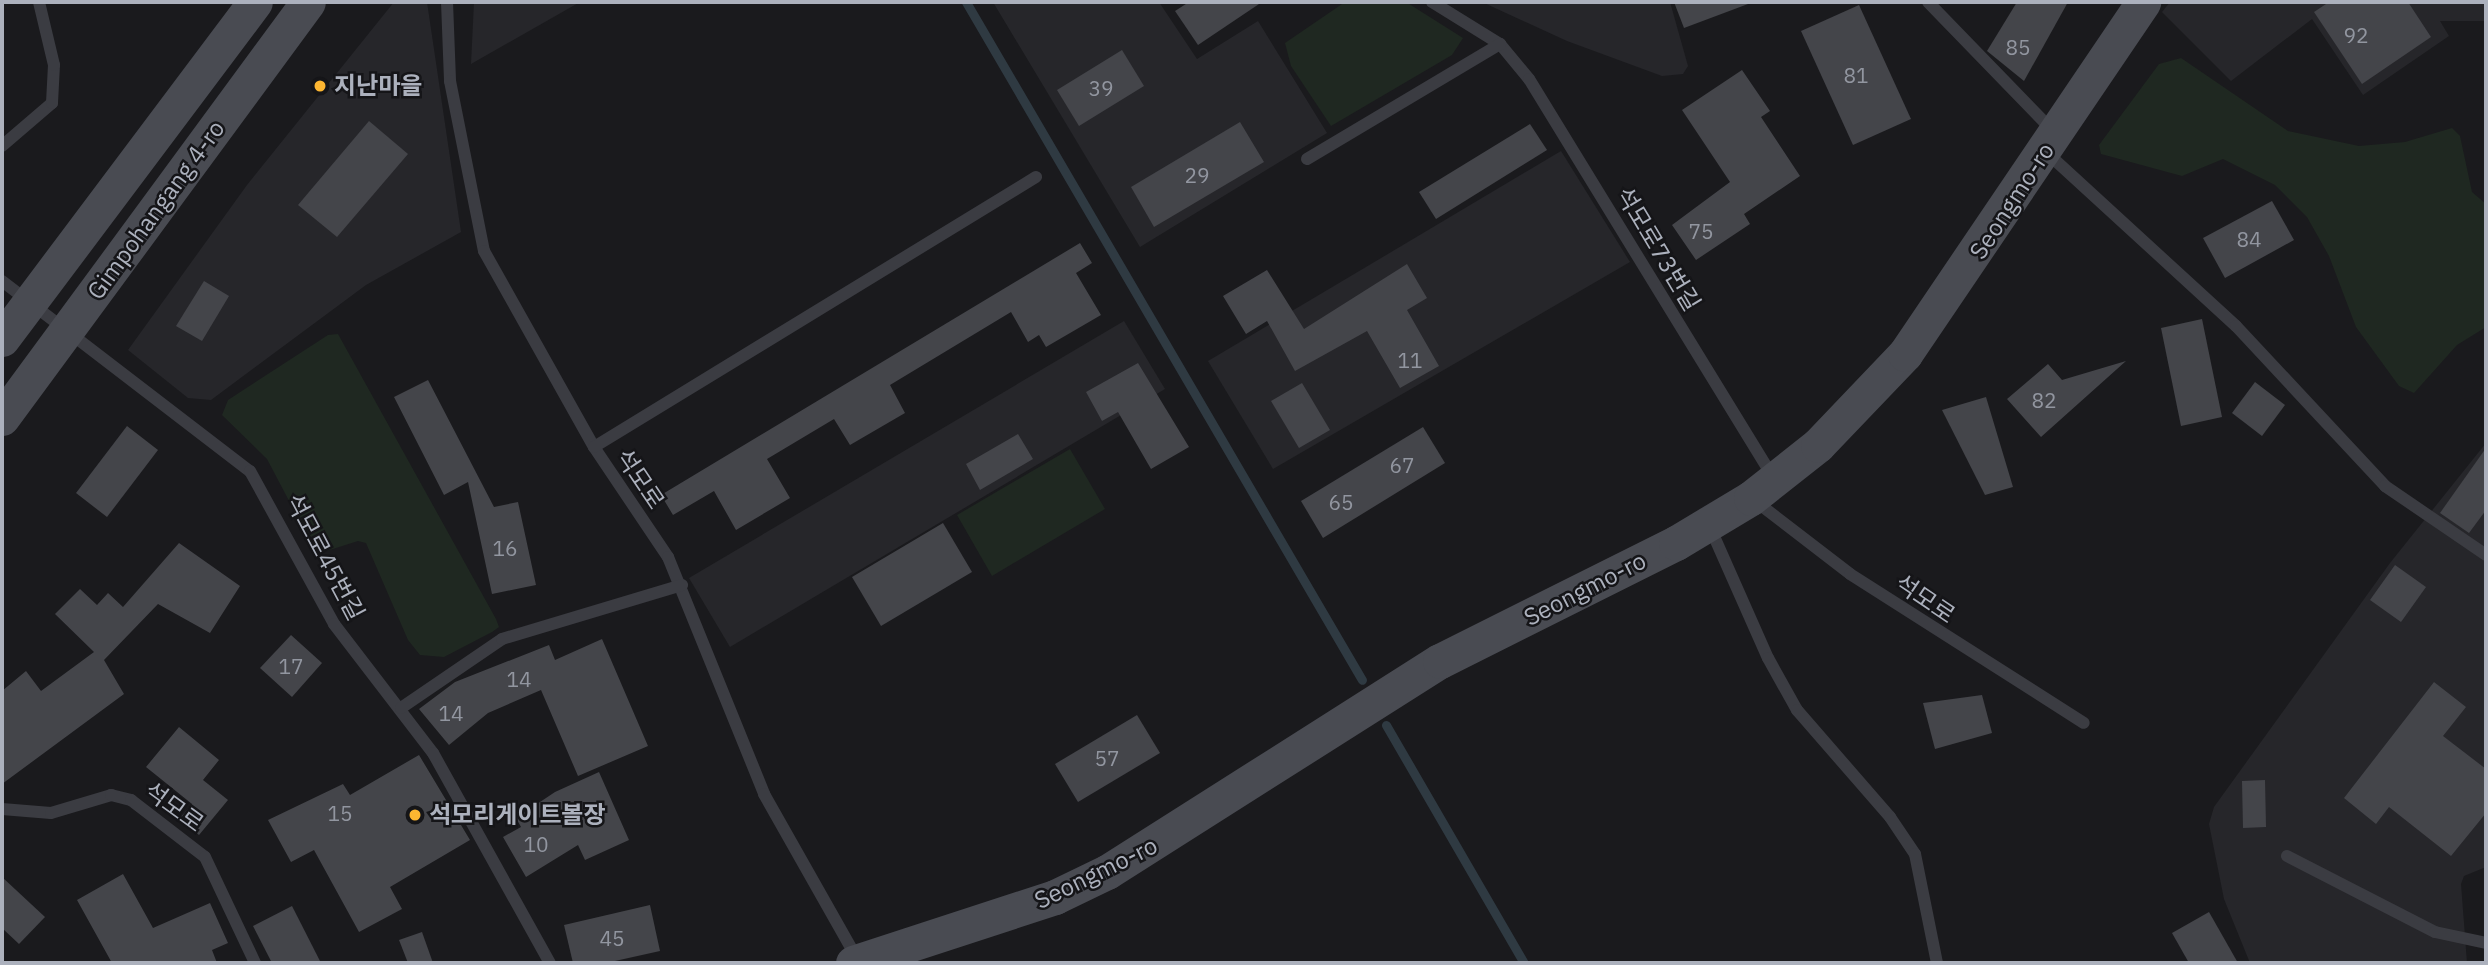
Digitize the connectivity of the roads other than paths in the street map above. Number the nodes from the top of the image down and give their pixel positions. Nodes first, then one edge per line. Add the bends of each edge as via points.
1 (39, 2) edge
2 (256, 2) edge
3 (308, 2) edge
4 (447, 2) edge
5 (1432, 2) edge
6 (1928, 2) edge
7 (2143, 2) edge
8 (1500, 44) junction
9 (2050, 143) junction
10 (2, 146) edge
11 (1307, 159) dead end
12 (1036, 177) dead end
13 (2, 281) edge
14 (30, 302) junction
15 (68, 329) junction
16 (2, 340) edge
17 (2, 418) edge
18 (594, 447) junction
19 (1763, 489) junction
20 (1709, 524) junction
21 (2486, 555) edge
22 (682, 585) junction
23 (401, 708) junction
24 (2084, 723) dead end
25 (2, 809) edge
26 (2287, 856) dead end
27 (2486, 943) edge
28 (255, 963) edge
29 (550, 963) edge
30 (858, 963) edge
31 (1937, 963) edge

1 - 10 lane via 54,65 52,103
2 - 14 street, Gimpohangang 4-ro
3 - 15 street, Gimpohangang 4-ro
4 - 18 lane, 석모로 via 450,81 484,251
5 - 8 lane, 석모로73번길
6 - 9 lane
7 - 9 street, Seongmo-ro
8 - 11 lane
8 - 19 lane, 석모로73번길 via 1530,79
9 - 19 street, Seongmo-ro via 1906,354 1818,446
9 - 21 lane via 2236,326 2385,486
12 - 18 lane
13 - 14 lane, 석모로45번길
14 - 15 lane, 석모로45번길
14 - 16 street, Gimpohangang 4-ro
15 - 17 street, Gimpohangang 4-ro
15 - 23 lane, 석모로45번길 via 250,471 334,624
18 - 22 lane, 석모로
19 - 20 street, Seongmo-ro
19 - 24 lane, 석모로 via 1861,582
20 - 30 street, Seongmo-ro via 1440,662 1107,872 1055,897
20 - 31 lane via 1768,658 1797,710 1890,817 1914,854
22 - 23 lane via 502,639
22 - 30 lane, 석모로 via 764,794
23 - 29 lane, 석모로45번길 via 433,753
25 - 28 lane, 석모로 via 51,813 111,795 131,800 205,857
26 - 27 lane via 2425,928

